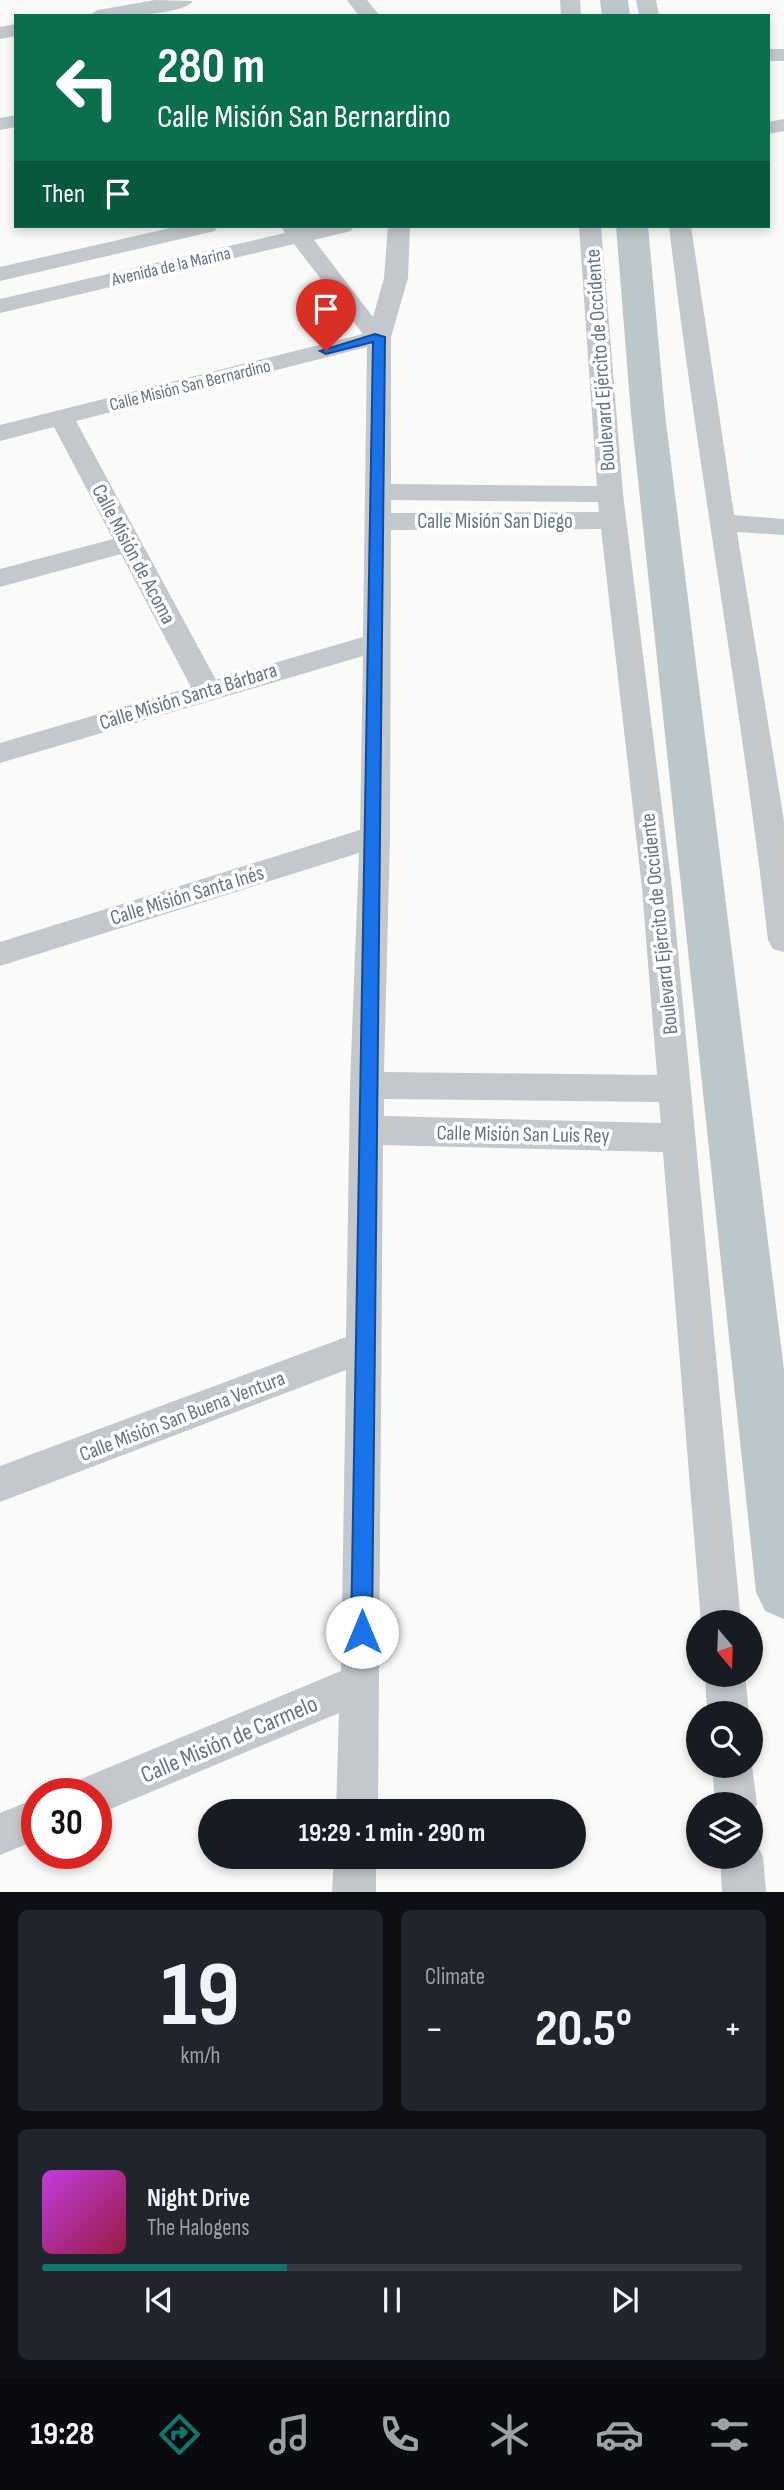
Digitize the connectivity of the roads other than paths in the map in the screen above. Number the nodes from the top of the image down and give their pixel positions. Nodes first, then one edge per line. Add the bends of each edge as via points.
1 (183, 0) edge
2 (357, 0) edge
3 (110, 14) edge
4 (368, 14) edge
5 (198, 228) edge
6 (324, 228) edge
7 (399, 228) edge
8 (590, 228) edge
9 (680, 228) edge
10 (296, 231) edge
11 (0, 274) edge
12 (0, 306) edge
13 (379, 337) junction
14 (62, 418) junction
15 (0, 433) edge
16 (378, 507) junction
17 (611, 507) junction
18 (721, 523) junction
19 (784, 527) edge
20 (128, 544) junction
21 (0, 578) edge
22 (377, 642) junction
23 (207, 690) junction
24 (0, 753) edge
25 (374, 837) junction
26 (784, 940) edge
27 (0, 954) edge
28 (367, 1085) junction
29 (674, 1089) junction
30 (367, 1130) junction
31 (679, 1138) junction
32 (363, 1347) junction
33 (0, 1485) edge
34 (720, 1610) edge
35 (361, 1684) junction
36 (112, 1787) edge
37 (357, 1799) edge
38 (21, 1825) edge
39 (0, 1834) edge
40 (355, 1869) edge
41 (742, 1869) edge
42 (354, 1892) edge
43 (744, 1892) edge

1 - 3 street
2 - 4 street
5 - 11 street, Avenida de la Marina
6 - 10 street, Avenida de la Marina
7 - 13 street via 396,278
8 - 17 street, Boulevard Ejército de Occidente
9 - 18 street
10 - 12 street, Avenida de la Marina
10 - 13 street
13 - 14 street, Calle Misión San Bernardino
13 - 16 street
14 - 15 street, Calle Misión San Bernardino
14 - 20 street, Calle Misión de Acoma
16 - 17 street, Calle Misión San Diego
16 - 22 street
17 - 29 street, Boulevard Ejército de Occidente via 657,888
18 - 19 street
18 - 26 street via 772,827
20 - 21 street
20 - 23 street, Calle Misión de Acoma
22 - 23 street, Calle Misión Santa Bárbara
22 - 25 street
23 - 24 street, Calle Misión Santa Bárbara
25 - 27 street, Calle Misión Santa Inés
25 - 28 street
28 - 29 street
28 - 30 street
29 - 31 street, Boulevard Ejército de Occidente
30 - 31 street, Calle Misión San Luis Rey
30 - 32 street
31 - 34 street, Boulevard Ejército de Occidente
32 - 33 street, Calle Misión San Buena Ventura
32 - 35 street
35 - 36 street, Calle Misión de Carmelo
35 - 37 street
38 - 39 street
40 - 42 street
41 - 43 street

